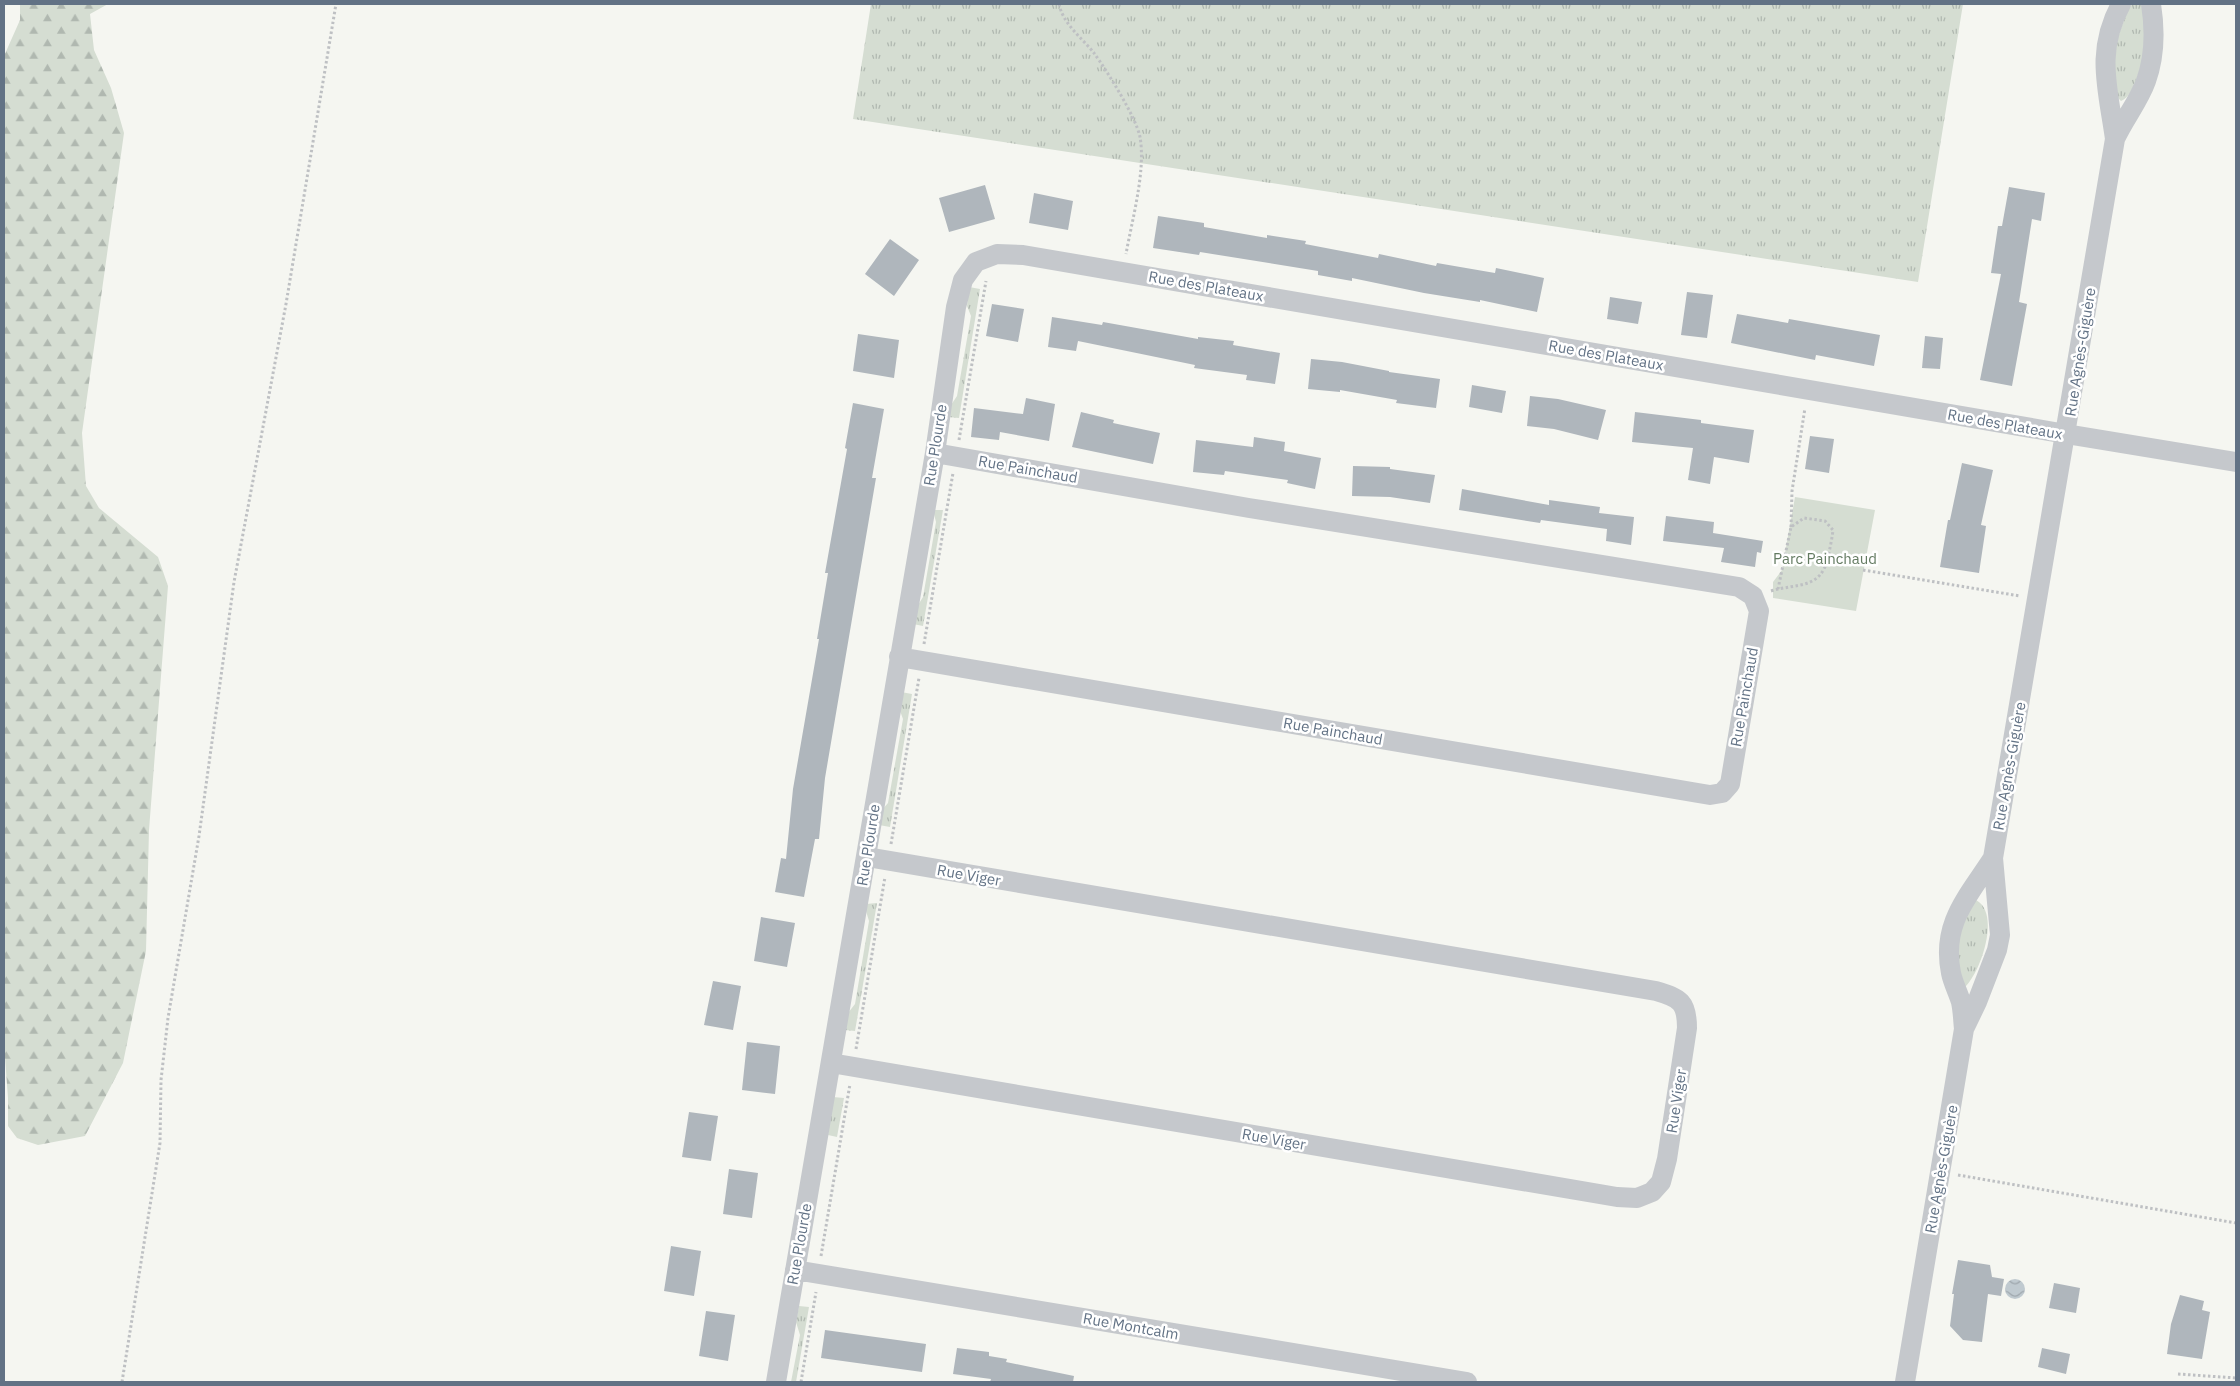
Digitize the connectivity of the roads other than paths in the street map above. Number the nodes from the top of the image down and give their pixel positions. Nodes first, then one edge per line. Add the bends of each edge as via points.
1 (2121, 4) edge
2 (2151, 4) edge
3 (2115, 139) junction
4 (983, 259) joint
5 (2066, 434) junction
6 (934, 452) junction
7 (2236, 462) edge
8 (899, 657) junction
9 (866, 857) junction
10 (1993, 858) junction
11 (1964, 1029) junction
12 (831, 1063) junction
13 (795, 1270) junction
14 (1418, 1378) edge
15 (776, 1382) edge
16 (1467, 1382) edge
17 (1905, 1382) edge

1 - 3 street, Rue Agnès-Giguère via 2106,40 2104,62
2 - 3 street, Rue Agnès-Giguère via 2153,55 2146,81
3 - 5 street, Rue Agnès-Giguère
4 - 5 street, Rue des Plateaux via 997,254 1023,255
4 - 6 street, Rue Plourde via 963,280 956,307
5 - 7 street, Rue des Plateaux
5 - 10 street, Rue Agnès-Giguère
6 - 8 street, Rue Plourde
6 - 8 street, Rue Painchaud via 1249,508 1739,587 1754,596 1759,612 1730,784 1722,793 1710,795
8 - 9 street, Rue Plourde
9 - 12 street, Rue Plourde
9 - 12 street, Rue Viger via 1672,996 1681,1002 1687,1013 1687,1028 1667,1159 1661,1182 1652,1192 1637,1198 1617,1197
10 - 11 street via 2000,935 1997,950
10 - 11 street, Rue Agnès-Giguère via 1953,921 1947,946
11 - 17 street, Rue Agnès-Giguère
12 - 13 street, Rue Plourde
13 - 14 street, Rue Montcalm
13 - 15 street, Rue Plourde
14 - 16 street, Rue Montcalm

